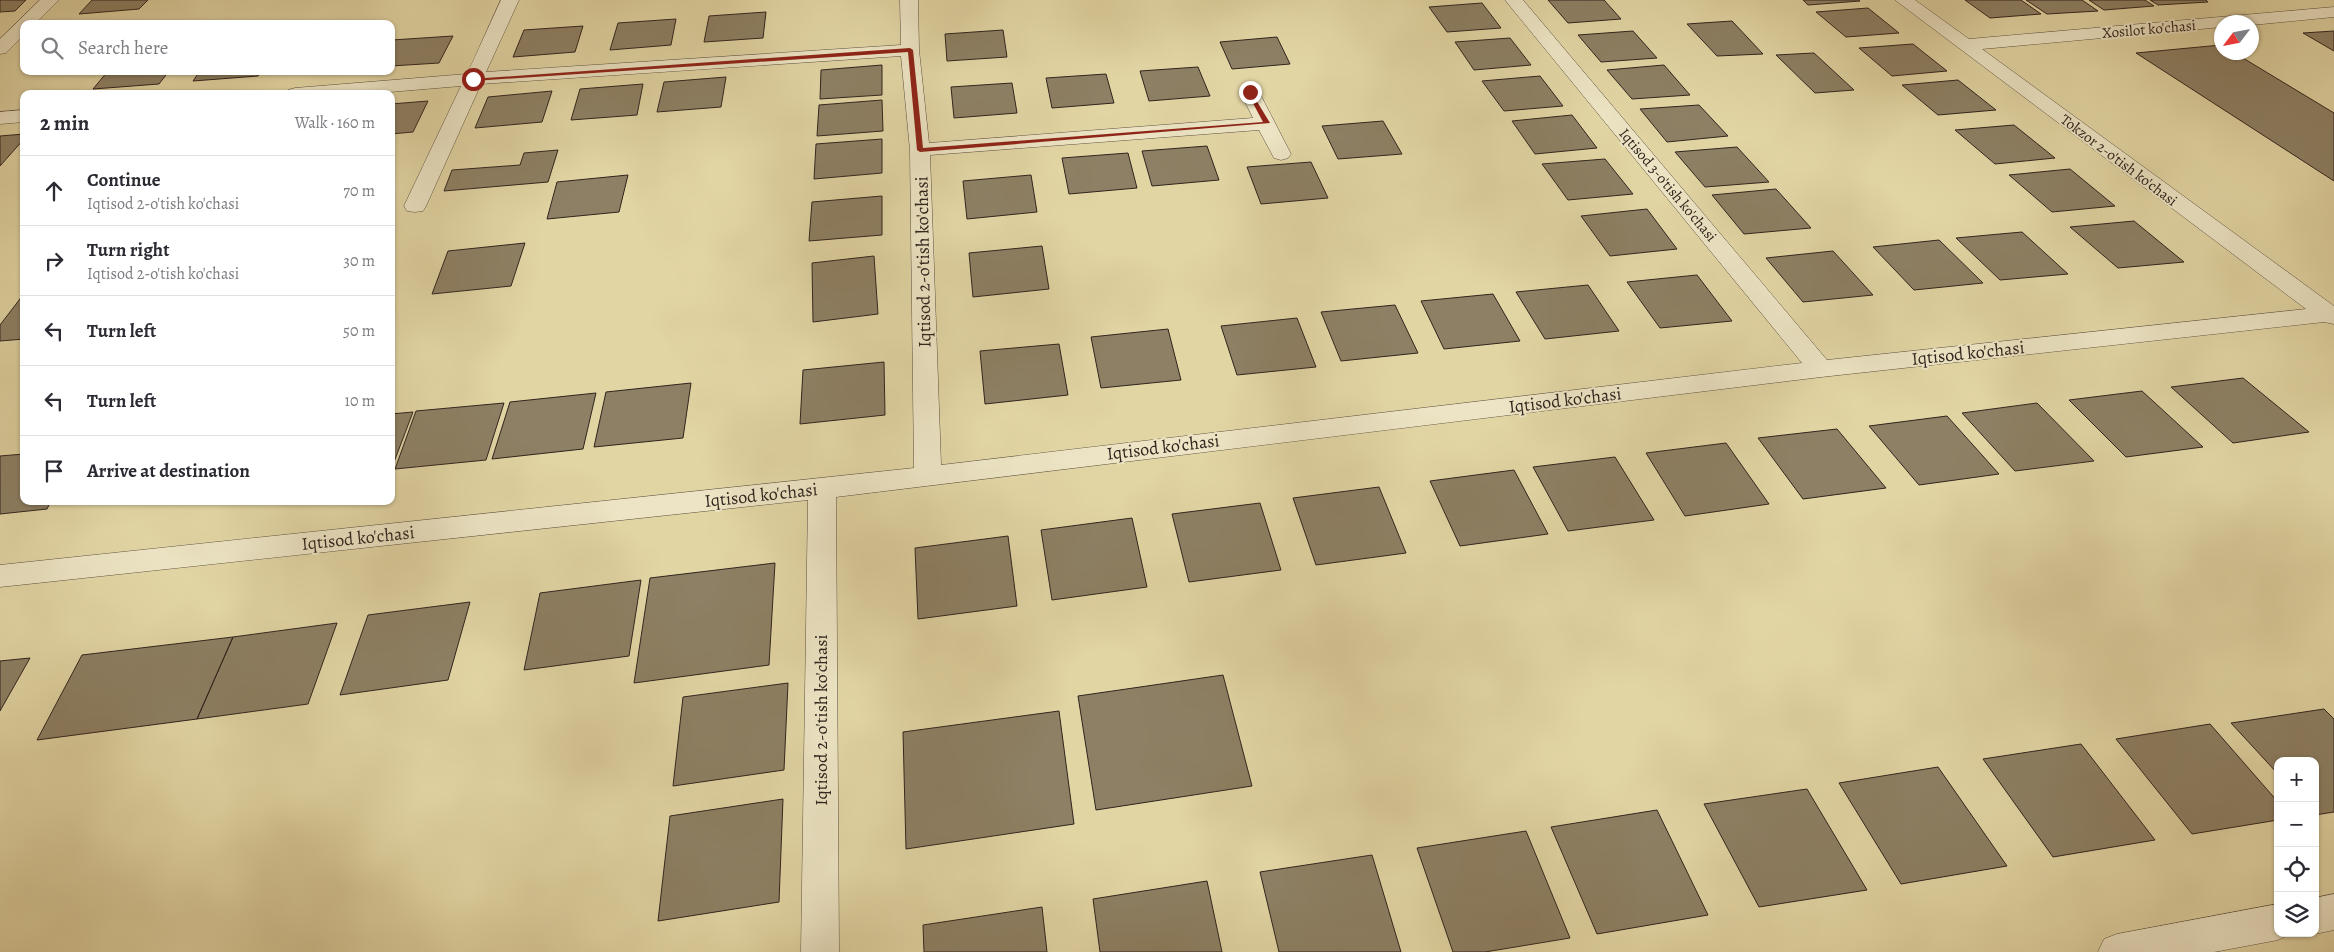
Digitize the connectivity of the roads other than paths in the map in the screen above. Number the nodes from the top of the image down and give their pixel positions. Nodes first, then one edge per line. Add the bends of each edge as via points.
1 (50, 0) edge
2 (510, 0) edge
3 (909, 0) edge
4 (1514, 0) edge
5 (1904, 0) edge
6 (2308, 0) edge
7 (2332, 12) edge
8 (29, 20) edge
9 (20, 27) edge
10 (20, 29) edge
11 (0, 32) edge
12 (1965, 45) junction
13 (0, 49) edge
14 (910, 50) junction
15 (473, 79) junction
16 (342, 90) edge
17 (1250, 92) dead end
18 (20, 116) edge
19 (0, 118) edge
20 (1267, 123) junction
21 (920, 150) junction
22 (1281, 154) dead end
23 (415, 206) dead end
24 (2330, 316) edge
25 (1821, 370) junction
26 (928, 475) junction
27 (822, 489) junction
28 (0, 576) edge
29 (2334, 912) edge
30 (2319, 915) edge
31 (2274, 923) edge
32 (820, 952) edge
33 (2117, 952) edge

1 - 8 street
2 - 15 street
3 - 14 street, Iqtisod 2-o'tish ko'chasi
4 - 25 street, Iqtisod 3-o'tish ko'chasi
5 - 12 street, Tokzor 2-o'tish ko'chasi
6 - 7 street
7 - 12 street, Xosilot ko'chasi
9 - 11 street
10 - 13 street
12 - 24 street, Tokzor 2-o'tish ko'chasi
14 - 15 street
14 - 21 street, Iqtisod 2-o'tish ko'chasi
15 - 16 street
15 - 23 street
17 - 20 street
18 - 19 street
20 - 21 street
20 - 22 street
21 - 26 street, Iqtisod 2-o'tish ko'chasi
24 - 25 street, Iqtisod ko'chasi
25 - 26 street, Iqtisod ko'chasi
26 - 27 street, Iqtisod ko'chasi
27 - 28 street, Iqtisod ko'chasi
27 - 32 street, Iqtisod 2-o'tish ko'chasi
29 - 30 street
31 - 33 street

